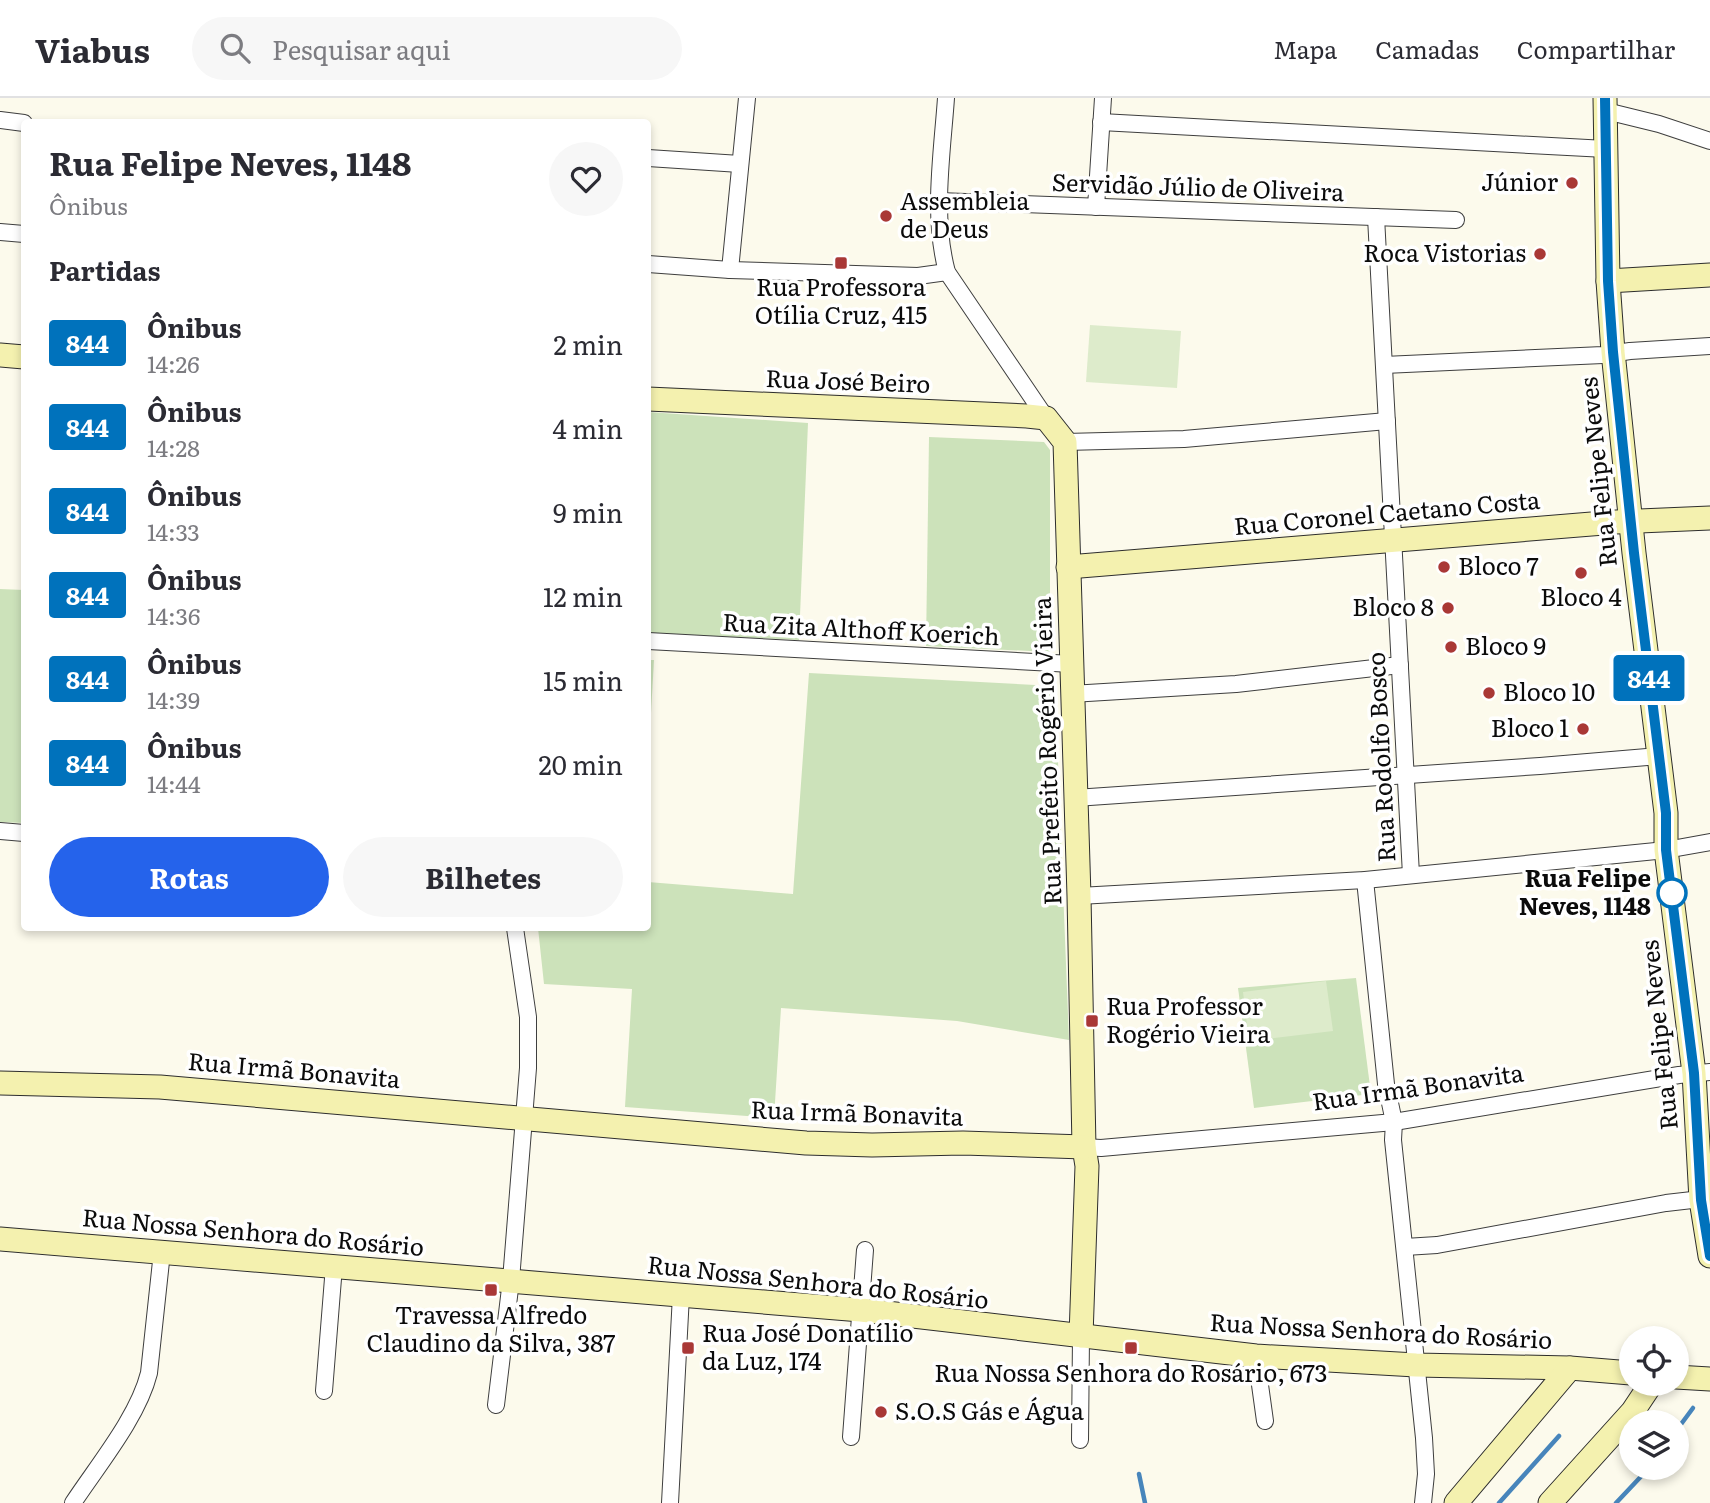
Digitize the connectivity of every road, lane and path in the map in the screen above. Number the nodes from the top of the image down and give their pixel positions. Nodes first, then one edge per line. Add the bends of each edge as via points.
1 (747, 98) edge
2 (946, 98) edge
3 (1103, 98) edge
4 (1605, 105) edge
5 (0, 120) edge
6 (1101, 122) junction
7 (21, 123) edge
8 (1710, 141) edge
9 (1606, 149) junction
10 (651, 158) edge
11 (740, 164) junction
12 (939, 201) junction
13 (1096, 207) junction
14 (1376, 217) junction
15 (1456, 220) dead end
16 (0, 232) edge
17 (21, 234) edge
18 (651, 264) edge
19 (730, 270) junction
20 (947, 272) junction
21 (1710, 275) edge
22 (1608, 281) junction
23 (1710, 346) edge
24 (1613, 352) junction
25 (0, 355) edge
26 (21, 357) edge
27 (1384, 365) junction
28 (651, 399) edge
29 (1046, 418) junction
30 (1387, 421) junction
31 (1065, 442) junction
32 (1710, 518) edge
33 (1631, 521) junction
34 (1393, 539) junction
35 (1068, 567) junction
36 (651, 641) edge
37 (1072, 664) junction
38 (1400, 665) junction
39 (1072, 694) junction
40 (1659, 756) junction
41 (1407, 775) junction
42 (1075, 798) junction
43 (0, 831) edge
44 (21, 832) edge
45 (1710, 842) edge
46 (1666, 850) junction
47 (1411, 875) junction
48 (1365, 880) junction
49 (1079, 896) junction
50 (515, 931) edge
51 (1702, 1073) edge
52 (0, 1083) edge
53 (525, 1117) junction
54 (1394, 1122) junction
55 (1084, 1147) junction
56 (1705, 1199) edge
57 (0, 1239) edge
58 (1405, 1247) junction
59 (865, 1250) dead end
60 (162, 1252) junction
61 (1710, 1256) edge
62 (334, 1266) junction
63 (511, 1280) junction
64 (681, 1295) junction
65 (861, 1310) junction
66 (1081, 1336) junction
67 (1256, 1356) junction
68 (1416, 1365) junction
69 (1570, 1368) junction
70 (1619, 1372) edge
71 (1689, 1378) edge
72 (1710, 1379) edge
73 (324, 1391) dead end
74 (1643, 1396) edge
75 (496, 1405) dead end
76 (1265, 1421) dead end
77 (852, 1437) dead end
78 (1080, 1440) dead end
79 (73, 1503) edge
80 (670, 1503) edge
81 (1423, 1503) edge
82 (1455, 1503) edge
83 (1550, 1503) edge

1 - 11 street
2 - 12 street
3 - 6 street
4 - 8 street
4 - 9 street, Rua Felipe Neves
5 - 7 street
6 - 9 street
6 - 13 street
9 - 22 street, Rua Felipe Neves
10 - 11 street
11 - 19 street
12 - 13 street, Servidão Júlio de Oliveira
12 - 20 street
13 - 14 street, Servidão Júlio de Oliveira
14 - 15 street, Servidão Júlio de Oliveira
14 - 27 street, Rua Rodolfo Bosco
16 - 17 street
18 - 19 street
19 - 20 street via 918,276
20 - 29 street
21 - 22 street
22 - 24 street, Rua Felipe Neves
23 - 24 street
24 - 27 street
24 - 33 street, Rua Felipe Neves
25 - 26 street
27 - 30 street, Rua Rodolfo Bosco
28 - 29 street, Rua José Beiro
29 - 31 street
30 - 31 street via 1184,439
30 - 34 street, Rua Rodolfo Bosco
31 - 35 street, Rua Prefeito Rogério Vieira
32 - 33 street, Rua Coronel Caetano Costa
33 - 34 street, Rua Coronel Caetano Costa
33 - 40 street, Rua Felipe Neves
34 - 35 street, Rua Coronel Caetano Costa
34 - 38 street, Rua Rodolfo Bosco
35 - 37 street, Rua Prefeito Rogério Vieira
36 - 37 street, Rua Zita Althoff Koerich
37 - 39 street, Rua Prefeito Rogério Vieira
38 - 39 street via 1236,684
38 - 41 street, Rua Rodolfo Bosco
39 - 42 street, Rua Prefeito Rogério Vieira
40 - 41 street
40 - 46 street, Rua Felipe Neves
41 - 42 street
41 - 47 street, Rua Rodolfo Bosco
42 - 49 street, Rua Prefeito Rogério Vieira
43 - 44 street
45 - 46 street
46 - 47 street
46 - 51 street, Rua Felipe Neves
47 - 48 street
48 - 49 street
48 - 54 street
49 - 55 street, Rua Prefeito Rogério Vieira
50 - 53 street via 528,1017
51 - 54 street, Rua Irmã Bonavita
51 - 56 street, Rua Felipe Neves
52 - 53 street, Rua Irmã Bonavita via 160,1087
53 - 55 street, Rua Irmã Bonavita via 806,1143
53 - 63 street
54 - 55 street, Rua Irmã Bonavita
54 - 58 street
55 - 66 street, Rua Prefeito Rogério Vieira
56 - 58 street
56 - 61 street, Rua Felipe Neves
57 - 60 street, Rua Nossa Senhora do Rosário
58 - 68 street
59 - 65 street
60 - 62 street, Rua Nossa Senhora do Rosário
60 - 79 street via 145,1389
62 - 63 street, Rua Nossa Senhora do Rosário
62 - 73 street
63 - 64 street, Rua Nossa Senhora do Rosário
63 - 75 street
64 - 65 street, Rua Nossa Senhora do Rosário
64 - 80 street
65 - 66 street, Rua Nossa Senhora do Rosário
65 - 77 street
66 - 67 street, Rua Nossa Senhora do Rosário
66 - 78 street, Rua Prefeito Rogério Vieira
67 - 68 street, Rua Nossa Senhora do Rosário
67 - 76 street
68 - 69 street, Rua Nossa Senhora do Rosário
68 - 81 street via 1426,1474
69 - 70 street, Rua Nossa Senhora do Rosário
69 - 82 street
71 - 72 street
74 - 83 street

